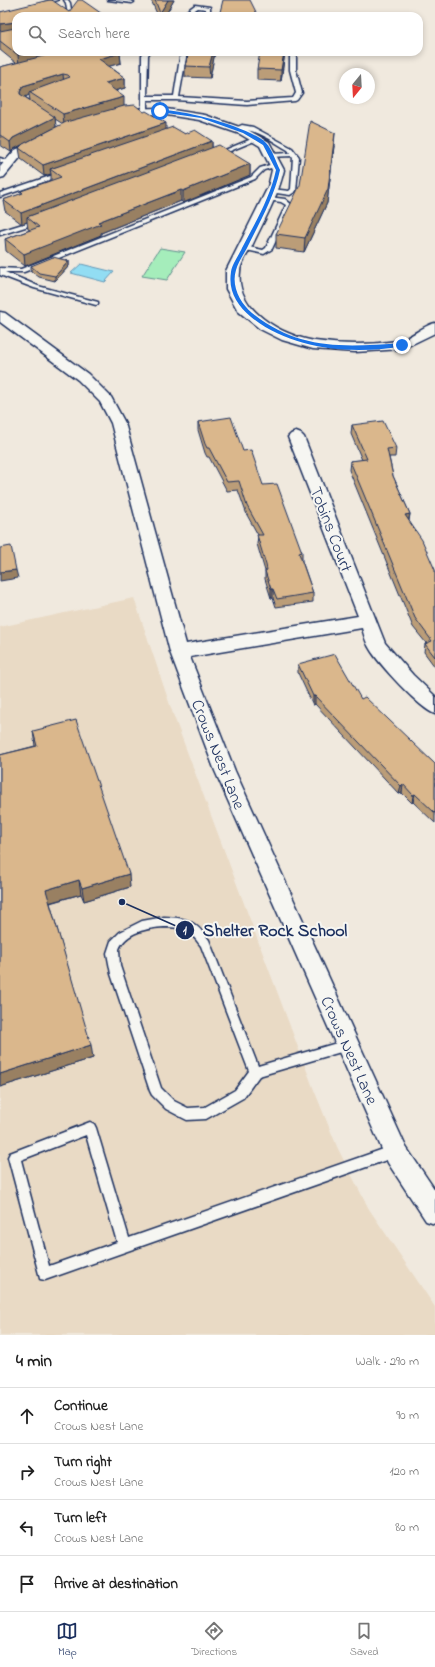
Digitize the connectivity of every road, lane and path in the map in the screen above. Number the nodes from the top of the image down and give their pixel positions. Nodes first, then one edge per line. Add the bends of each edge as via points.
1 (56, 0) edge
2 (66, 0) edge
3 (110, 0) edge
4 (132, 2) dead end
5 (35, 6) edge
6 (69, 12) edge
7 (188, 12) edge
8 (208, 12) edge
9 (145, 56) edge
10 (183, 56) edge
11 (293, 56) edge
12 (144, 98) junction
13 (176, 98) junction
14 (144, 112) junction
15 (108, 116) edge
16 (236, 129) junction
17 (55, 133) edge
18 (256, 139) junction
19 (294, 154) junction
20 (212, 156) edge
21 (273, 160) junction
22 (4, 162) edge
23 (65, 172) edge
24 (0, 174) edge
25 (0, 194) edge
26 (270, 195) junction
27 (43, 220) edge
28 (0, 233) edge
29 (244, 248) junction
30 (0, 271) edge
31 (96, 303) dead end
32 (0, 316) edge
33 (435, 326) edge
34 (296, 437) dead end
35 (368, 621) junction
36 (179, 652) junction
37 (435, 706) edge
38 (347, 1045) junction
39 (255, 1072) junction
40 (395, 1150) junction
41 (435, 1212) edge
42 (125, 1247) junction

1 - 5 lane
2 - 6 lane
3 - 4 lane
7 - 8 lane via 197,6 208,8
9 - 12 lane
10 - 13 lane
11 - 13 lane via 293,70 299,93 295,99 247,103
12 - 13 lane
12 - 14 lane
14 - 15 street via 123,112
14 - 16 street via 160,111 201,117
16 - 18 street
16 - 19 lane via 251,128 290,149
17 - 22 street
18 - 20 lane
18 - 21 street via 265,144
19 - 21 lane
19 - 26 lane via 294,190 290,193
21 - 26 street via 278,170
21 - 30 lane via 252,178 22,271
22 - 24 street
23 - 25 lane
26 - 29 street
26 - 29 lane via 289,205 269,249 264,252
27 - 28 lane
29 - 33 street via 233,271 232,289 243,308 265,326 287,337 313,345 355,348 402,345
30 - 31 lane via 36,287
32 - 36 street, Crows Nest Lane via 83,377 106,400 118,423
34 - 35 street, Tobins Court
35 - 36 street
35 - 37 street, Tobins Court via 377,646 406,680
36 - 38 street, Crows Nest Lane via 225,771
38 - 39 lane
38 - 40 street, Crows Nest Lane
39 - 39 lane via 239,1094 206,1113 187,1114 170,1105 156,1091 116,974 112,955 116,942 130,932 154,923 177,922 193,928 205,942
40 - 41 street, Crows Nest Lane
40 - 42 lane
42 - 42 lane via 90,1128 14,1157 45,1274

